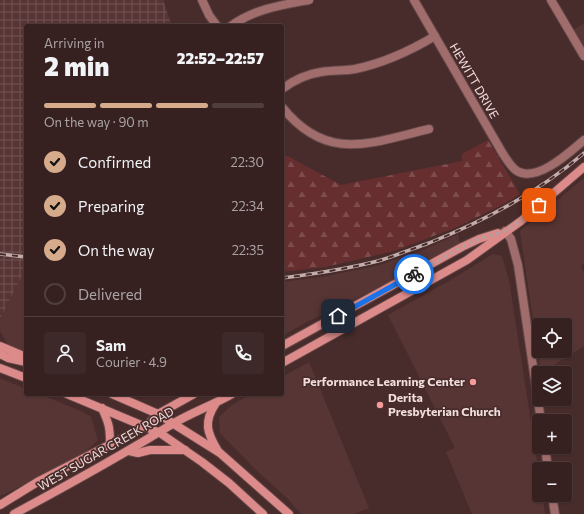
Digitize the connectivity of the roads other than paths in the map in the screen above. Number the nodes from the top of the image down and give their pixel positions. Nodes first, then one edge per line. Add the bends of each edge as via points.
1 (202, 0) edge
2 (309, 0) edge
3 (414, 0) edge
4 (551, 0) edge
5 (216, 24) edge
6 (234, 24) edge
7 (435, 36) junction
8 (584, 56) edge
9 (284, 87) edge
10 (284, 109) edge
11 (429, 129) dead end
12 (584, 140) edge
13 (584, 167) edge
14 (505, 231) junction
15 (385, 290) junction
16 (356, 322) junction
17 (284, 345) edge
18 (0, 346) edge
19 (0, 354) edge
20 (24, 356) edge
21 (24, 362) edge
22 (284, 362) edge
23 (0, 368) edge
24 (24, 377) edge
25 (72, 396) edge
26 (117, 396) edge
27 (190, 396) edge
28 (229, 396) edge
29 (216, 404) junction
30 (102, 408) junction
31 (158, 414) junction
32 (540, 414) edge
33 (174, 424) junction
34 (146, 426) junction
35 (160, 433) junction
36 (110, 444) junction
37 (186, 450) junction
38 (129, 451) junction
39 (220, 453) junction
40 (553, 502) edge
41 (0, 505) edge
42 (14, 514) edge
43 (264, 514) edge
44 (289, 514) edge
45 (555, 514) edge

1 - 5 street
2 - 6 street via 262,10
3 - 7 street, HEWITT DRIVE
4 - 8 street
7 - 9 street via 386,60 354,69 311,74
7 - 12 street, HEWITT DRIVE via 503,154 517,171 525,173 542,170
10 - 11 street via 297,124 313,136 339,144 376,142
13 - 14 main road
14 - 15 main road via 462,247
14 - 16 main road via 467,260
14 - 32 street via 511,239 518,265
15 - 16 main road via 382,304 364,314
15 - 17 main road
16 - 22 main road
18 - 20 main road
19 - 21 main road
23 - 24 main road
25 - 30 main road
26 - 31 main road
27 - 31 main road, WEST SUGAR CREEK ROAD
28 - 29 main road, WEST SUGAR CREEK ROAD
29 - 33 main road, WEST SUGAR CREEK ROAD
29 - 39 main road via 208,417 208,429 212,442
30 - 34 main road
30 - 36 main road via 110,426
31 - 33 main road
31 - 34 main road, WEST SUGAR CREEK ROAD
33 - 35 main road, WEST SUGAR CREEK ROAD
33 - 39 main road
34 - 35 main road
34 - 36 main road, WEST SUGAR CREEK ROAD
35 - 37 main road
35 - 38 main road, WEST SUGAR CREEK ROAD
36 - 41 main road, WEST SUGAR CREEK ROAD via 39,481
37 - 38 main road via 150,450 138,453
37 - 43 main road
38 - 42 main road, WEST SUGAR CREEK ROAD
39 - 44 main road
40 - 45 street

